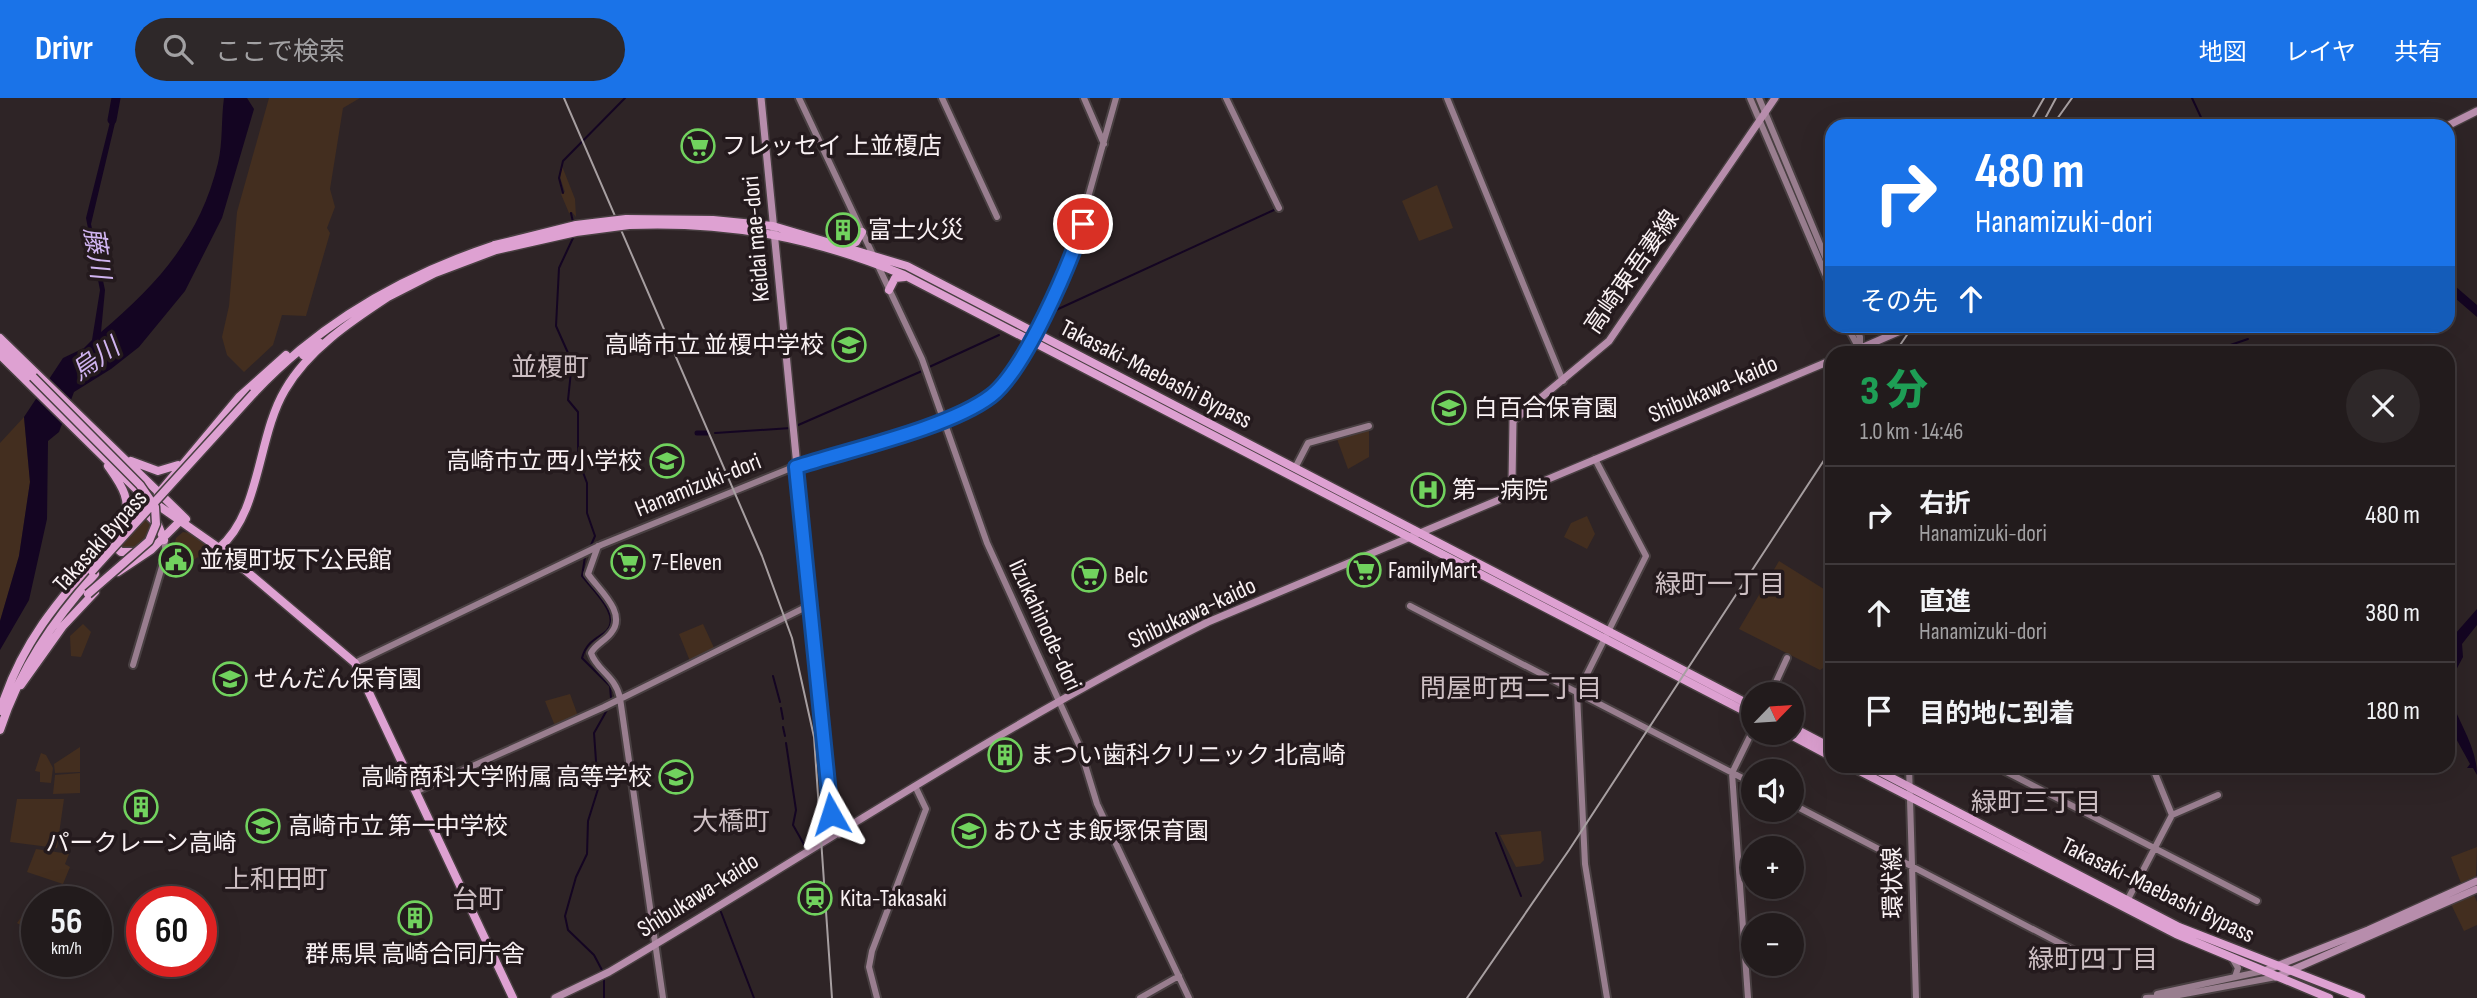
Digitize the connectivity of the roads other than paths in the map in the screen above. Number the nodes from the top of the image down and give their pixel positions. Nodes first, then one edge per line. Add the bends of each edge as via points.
1 (761, 98) edge
2 (799, 98) edge
3 (942, 98) edge
4 (1083, 98) edge
5 (1116, 98) edge
6 (1226, 98) edge
7 (1447, 98) edge
8 (1750, 98) edge
9 (1759, 98) edge
10 (1775, 98) edge
11 (2477, 111) edge
12 (1764, 112) junction
13 (1759, 120) junction
14 (2455, 122) edge
15 (1104, 144) junction
16 (1279, 208) dead end
17 (997, 217) dead end
18 (774, 229) junction
19 (862, 233) junction
20 (841, 245) junction
21 (496, 247) junction
22 (1825, 256) edge
23 (874, 259) junction
24 (1825, 274) edge
25 (908, 277) junction
26 (890, 290) junction
27 (388, 296) junction
28 (346, 326) junction
29 (0, 332) edge
30 (1898, 333) edge
31 (319, 335) junction
32 (1032, 336) junction
33 (0, 338) edge
34 (0, 345) edge
35 (1871, 346) edge
36 (19, 354) junction
37 (0, 355) edge
38 (303, 355) junction
39 (1825, 363) edge
40 (33, 377) junction
41 (1563, 381) junction
42 (256, 395) junction
43 (944, 420) junction
44 (1369, 426) dead end
45 (105, 438) junction
46 (90, 445) junction
47 (1595, 459) junction
48 (180, 464) junction
49 (796, 467) junction
50 (1295, 468) junction
51 (1515, 493) junction
52 (160, 494) junction
53 (161, 507) junction
54 (128, 512) junction
55 (181, 520) junction
56 (121, 531) junction
57 (1421, 534) junction
58 (207, 538) junction
59 (1410, 538) junction
60 (161, 542) junction
61 (219, 548) junction
62 (592, 549) junction
63 (93, 573) junction
64 (810, 605) junction
65 (1410, 606) dead end
66 (1606, 635) junction
67 (1787, 658) dead end
68 (355, 663) junction
69 (133, 665) dead end
70 (1776, 682) edge
71 (21, 685) junction
72 (1577, 694) junction
73 (620, 698) junction
74 (1741, 701) edge
75 (1059, 702) junction
76 (1741, 709) edge
77 (0, 713) edge
78 (0, 732) edge
79 (1804, 733) edge
80 (1804, 742) edge
81 (1825, 744) edge
82 (1745, 746) edge
83 (1825, 753) edge
84 (1732, 773) junction
85 (1863, 773) edge
86 (1883, 773) edge
87 (1909, 773) edge
88 (2008, 773) edge
89 (2155, 773) edge
90 (1741, 778) edge
91 (915, 786) junction
92 (1910, 787) junction
93 (417, 791) junction
94 (2218, 795) dead end
95 (1910, 799) junction
96 (1804, 810) edge
97 (2172, 815) junction
98 (839, 834) junction
99 (2154, 849) junction
100 (1911, 865) junction
101 (2477, 881) edge
102 (2477, 888) edge
103 (2127, 901) junction
104 (2257, 901) dead end
105 (656, 945) junction
106 (2232, 958) junction
107 (2096, 962) dead end
108 (2303, 965) junction
109 (2263, 971) junction
110 (2276, 972) junction
111 (2289, 972) junction
112 (1179, 976) junction
113 (2235, 977) junction
114 (2305, 978) junction
115 (513, 998) edge
116 (555, 998) edge
117 (663, 998) edge
118 (877, 998) edge
119 (1140, 998) edge
120 (1189, 998) edge
121 (1607, 998) edge
122 (1748, 998) edge
123 (1916, 998) edge
124 (2144, 998) edge
125 (2329, 998) edge
126 (2361, 998) edge

1 - 18 main road, Keidai mae-dori
2 - 19 street, Iizukahinode-dori
3 - 17 street
4 - 15 street
5 - 15 street, Hanamizuki-dori
6 - 16 street
7 - 41 street
8 - 13 street
9 - 12 street
10 - 12 main road, 高崎東吾妻線
11 - 14 main road
12 - 13 main road, 高崎東吾妻線
12 - 22 street
13 - 24 street
13 - 41 main road, 高崎東吾妻線 via 1609,341
15 - 32 street, Hanamizuki-dori via 1072,258
18 - 20 highway, Takasaki-Maebashi Bypass
18 - 21 highway, Takasaki-Maebashi Bypass, bridge via 627,222
18 - 23 highway, Takasaki-Maebashi Bypass
18 - 49 main road, Keidai mae-dori
19 - 20 highway via 856,242
19 - 23 street, Iizukahinode-dori
20 - 23 highway, Takasaki-Maebashi Bypass
21 - 27 highway, Takasaki-Maebashi Bypass
21 - 31 highway, Takasaki-Maebashi Bypass via 446,262 399,284
23 - 25 highway, Takasaki-Maebashi Bypass
23 - 26 street, Iizukahinode-dori
23 - 32 highway, Takasaki-Maebashi Bypass via 918,271
25 - 26 highway via 895,278
25 - 32 highway, Takasaki-Maebashi Bypass
26 - 43 street, Iizukahinode-dori
27 - 28 highway
27 - 38 highway, Takasaki-Maebashi Bypass
28 - 38 highway
28 - 61 highway via 296,374 279,400 242,516
29 - 36 highway
30 - 35 main road
31 - 42 highway, Takasaki-Maebashi Bypass
31 - 48 highway via 293,349 249,386
32 - 43 street, Hanamizuki-dori via 993,395
32 - 50 highway, Takasaki-Maebashi Bypass
32 - 59 highway, Takasaki-Maebashi Bypass
33 - 36 highway
34 - 40 highway
36 - 40 highway
37 - 40 highway
38 - 42 highway, Takasaki-Maebashi Bypass
39 - 47 main road, Shibukawa-kaido
40 - 45 highway
40 - 46 highway
40 - 71 highway, bridge via 140,485 155,507 156,524 149,541 88,594 50,637
41 - 51 main road, 高崎東吾妻線 via 1513,421
42 - 63 highway, Takasaki Bypass, bridge
43 - 49 street, Hanamizuki-dori
43 - 75 street, Iizukahinode-dori via 987,543
44 - 50 street via 1308,443
45 - 48 highway via 140,466 165,470
45 - 52 highway
46 - 53 highway
46 - 54 highway via 125,486
47 - 51 main road, Shibukawa-kaido
47 - 66 street via 1646,556
48 - 52 highway
49 - 62 street, Hanamizuki-dori
49 - 64 main road, Keidai mae-dori
50 - 57 highway, Takasaki-Maebashi Bypass
51 - 57 main road, Shibukawa-kaido
52 - 53 highway
52 - 55 highway
52 - 58 highway
53 - 55 highway
54 - 56 highway
54 - 60 highway via 111,536 114,548 131,553
55 - 58 highway
55 - 60 highway
56 - 60 highway via 137,512 144,512 158,525
56 - 77 highway, bridge via 33,634 9,682
57 - 59 main road, Shibukawa-kaido
57 - 66 highway, Takasaki-Maebashi Bypass
58 - 61 highway
59 - 66 highway, Takasaki-Maebashi Bypass
59 - 75 main road, Shibukawa-kaido via 1208,622
60 - 69 street via 166,553
60 - 71 highway via 86,600
61 - 68 highway
62 - 68 street, Hanamizuki-dori
62 - 73 street via 588,574 613,607 615,621 613,631 591,653 614,680
63 - 77 highway, Takasaki Bypass via 37,637
63 - 78 highway, Takasaki Bypass via 40,642 21,676
64 - 73 street
64 - 98 main road, Keidai mae-dori via 831,814
65 - 72 street
66 - 72 street
66 - 74 highway, Takasaki-Maebashi Bypass
66 - 76 highway, Takasaki-Maebashi Bypass
67 - 70 street
68 - 93 highway
71 - 78 highway
72 - 84 street
72 - 121 street via 1586,864
73 - 93 street
73 - 105 street
75 - 91 main road, Shibukawa-kaido
75 - 112 street, Iizukahinode-dori via 1079,745 1097,804
79 - 81 highway
80 - 83 highway
82 - 84 street
84 - 90 street
84 - 122 street
85 - 95 highway, Takasaki-Maebashi Bypass
86 - 92 highway, Takasaki-Maebashi Bypass
87 - 92 street, 環状線
88 - 99 street
89 - 97 street
91 - 98 main road, Shibukawa-kaido
91 - 118 street via 926,809 872,951 869,967
92 - 95 street, 環状線
92 - 103 highway, Takasaki-Maebashi Bypass
93 - 115 highway
94 - 97 street
95 - 100 street, 環状線
95 - 106 highway, Takasaki-Maebashi Bypass via 2134,914
96 - 100 street
97 - 99 street
98 - 105 main road, Shibukawa-kaido
99 - 103 street
99 - 104 street
100 - 107 street
100 - 123 street, 環状線
101 - 110 main road
102 - 108 main road
103 - 110 highway, Takasaki-Maebashi Bypass
105 - 116 main road, Shibukawa-kaido
105 - 117 street
106 - 109 highway, Takasaki-Maebashi Bypass
106 - 113 street via 2238,968
108 - 111 main road
108 - 114 main road
109 - 110 highway, Takasaki-Maebashi Bypass
109 - 113 street
110 - 111 highway, Takasaki-Maebashi Bypass
110 - 124 street via 2179,995
110 - 125 highway, Takasaki-Maebashi Bypass
111 - 114 highway, Takasaki-Maebashi Bypass
112 - 119 street
112 - 120 street, Iizukahinode-dori
113 - 124 street
114 - 126 highway, Takasaki-Maebashi Bypass

